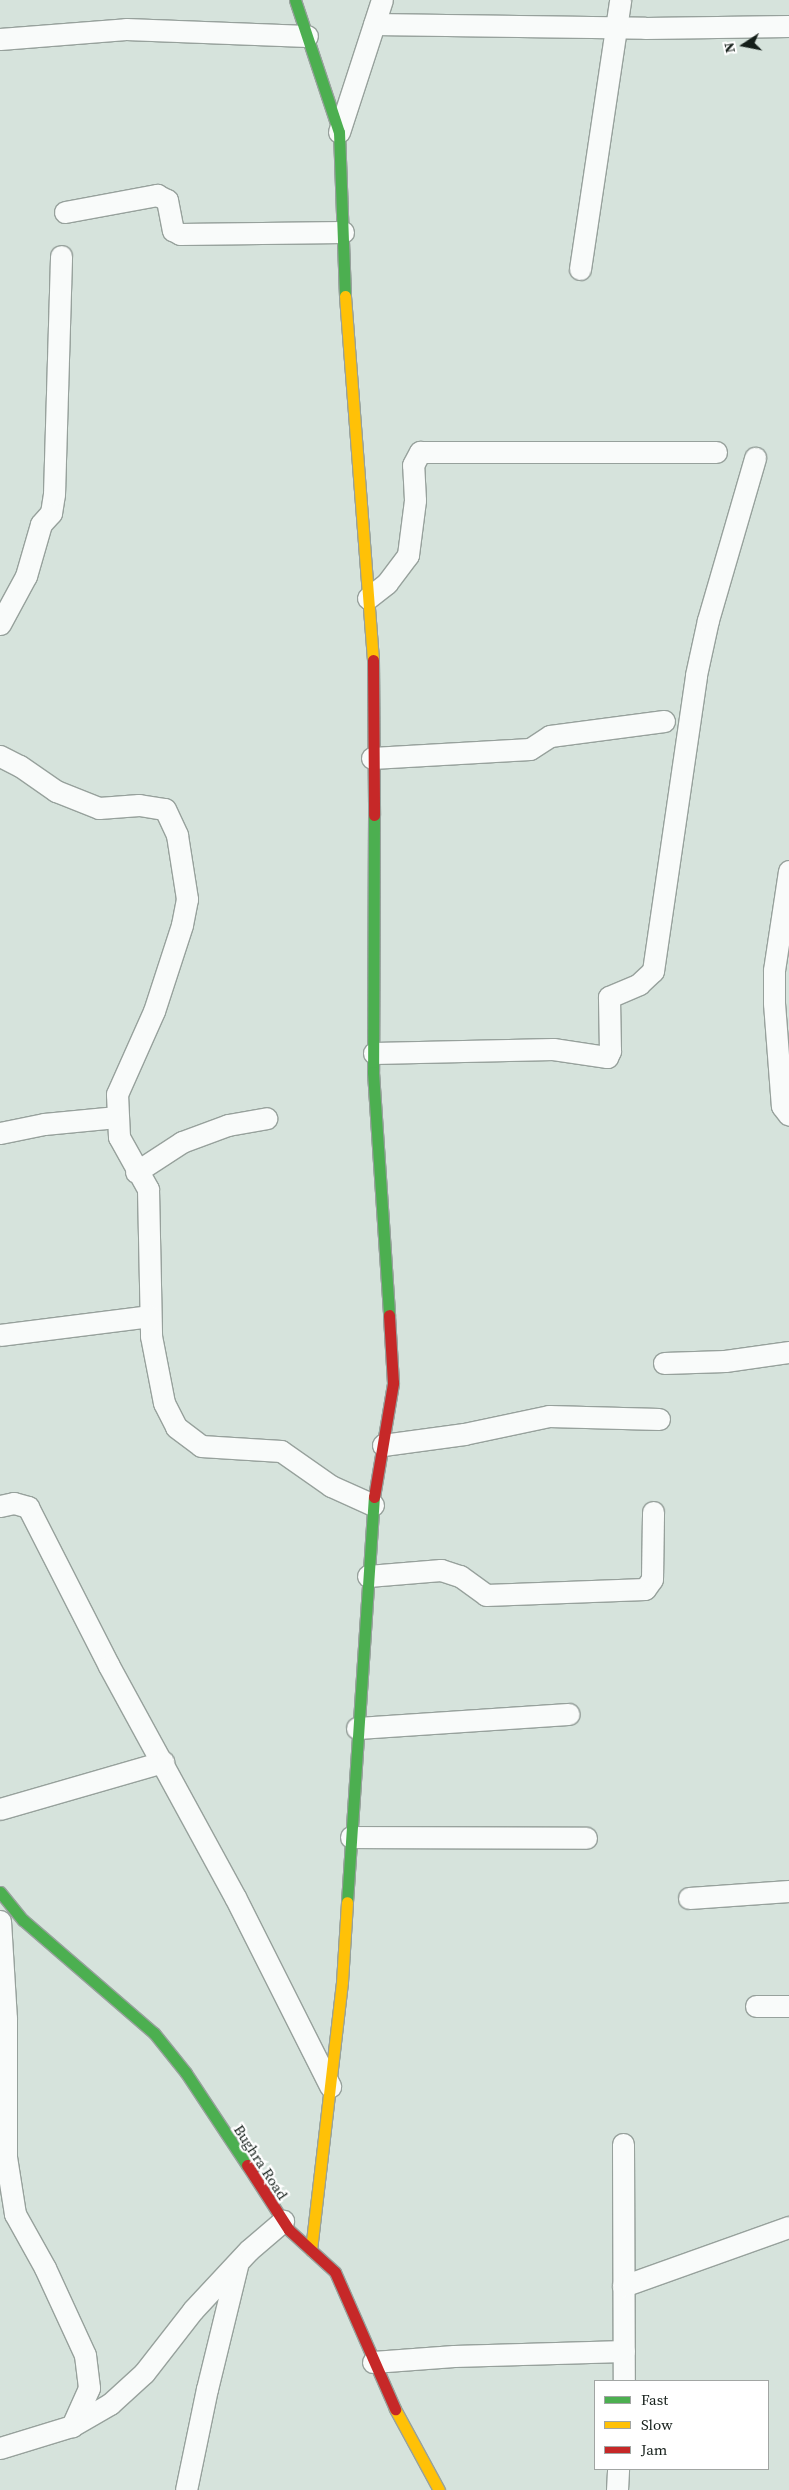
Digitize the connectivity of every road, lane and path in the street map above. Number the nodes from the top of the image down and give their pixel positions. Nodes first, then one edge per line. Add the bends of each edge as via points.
1 (295, 0) edge
2 (382, 0) edge
3 (620, 0) edge
4 (374, 24) junction
5 (789, 26) edge
6 (615, 27) junction
7 (307, 36) junction
8 (0, 39) edge
9 (339, 132) junction
10 (66, 212) dead end
11 (343, 232) junction
12 (61, 256) dead end
13 (580, 269) dead end
14 (716, 452) dead end
15 (755, 458) dead end
16 (368, 598) junction
17 (0, 624) edge
18 (664, 721) dead end
19 (0, 756) edge
20 (372, 758) junction
21 (789, 871) edge
22 (782, 966) edge
23 (374, 1053) junction
24 (789, 1115) edge
25 (117, 1117) junction
26 (266, 1118) dead end
27 (0, 1133) edge
28 (136, 1172) junction
29 (150, 1316) junction
30 (0, 1335) edge
31 (789, 1352) edge
32 (664, 1364) dead end
33 (659, 1419) dead end
34 (383, 1445) junction
35 (374, 1505) junction
36 (0, 1506) edge
37 (653, 1512) dead end
38 (368, 1576) junction
39 (569, 1714) dead end
40 (357, 1728) junction
41 (163, 1762) junction
42 (0, 1809) edge
43 (350, 1838) junction
44 (586, 1838) dead end
45 (789, 1891) edge
46 (0, 1892) edge
47 (689, 1898) dead end
48 (0, 1921) edge
49 (756, 2006) dead end
50 (789, 2006) edge
51 (330, 2086) junction
52 (623, 2144) dead end
53 (283, 2221) junction
54 (789, 2227) edge
55 (311, 2250) junction
56 (239, 2261) junction
57 (623, 2286) junction
58 (624, 2351) junction
59 (374, 2362) junction
60 (624, 2380) edge
61 (72, 2426) junction
62 (0, 2448) edge
63 (618, 2470) edge
64 (186, 2490) edge
65 (439, 2490) edge
66 (617, 2490) edge

1 - 7 street
2 - 4 street
3 - 6 street
4 - 6 street
4 - 9 street
5 - 6 street
6 - 13 street
7 - 8 street via 126,30
7 - 9 street
9 - 11 street
10 - 11 street via 157,195 167,200 173,230 180,234
11 - 16 street via 347,337
12 - 17 street via 51,513 41,524 26,576
14 - 16 street via 420,452 413,464 415,500 408,555 387,583
15 - 23 street via 708,620 696,675 653,971 639,984 610,998 610,1051 607,1057 553,1048
16 - 20 street via 374,667
18 - 20 street via 550,736 530,749
19 - 25 street via 56,791 99,808 139,805 165,809 174,828 186,899 182,925 154,1011 122,1082
20 - 23 street
21 - 22 street
22 - 24 street via 775,1031 782,1106
23 - 34 street via 393,1383
25 - 27 street via 44,1124
25 - 28 street via 122,1148
26 - 28 street via 228,1125 182,1142
28 - 29 street via 148,1189
29 - 30 street
29 - 35 street via 154,1357 164,1403 176,1427 188,1438 201,1446 281,1451 336,1489
31 - 32 street via 725,1361
33 - 34 street via 549,1416 464,1434
34 - 35 street
35 - 38 street
36 - 41 street via 14,1503 28,1507 109,1666
37 - 38 street via 652,1579 645,1589 493,1595 472,1588 460,1576 441,1570
38 - 40 street
39 - 40 street
40 - 43 street
41 - 42 street
41 - 51 street
43 - 44 street
43 - 51 street via 342,1982
45 - 47 street
46 - 53 street, Bughra Road via 23,1920 154,2033 186,2073
48 - 61 street via 4,1961 6,2157 15,2214 45,2268 85,2355 89,2388
49 - 50 street
51 - 55 street
52 - 57 street
53 - 55 street, Bughra Road
53 - 56 street
54 - 57 street
55 - 59 street, Bughra Road via 335,2272 342,2284
56 - 61 street via 194,2310 144,2373 110,2404
56 - 64 street
57 - 58 street
58 - 59 street
58 - 60 street
59 - 65 street, Bughra Road via 384,2388
61 - 62 street
63 - 66 street

